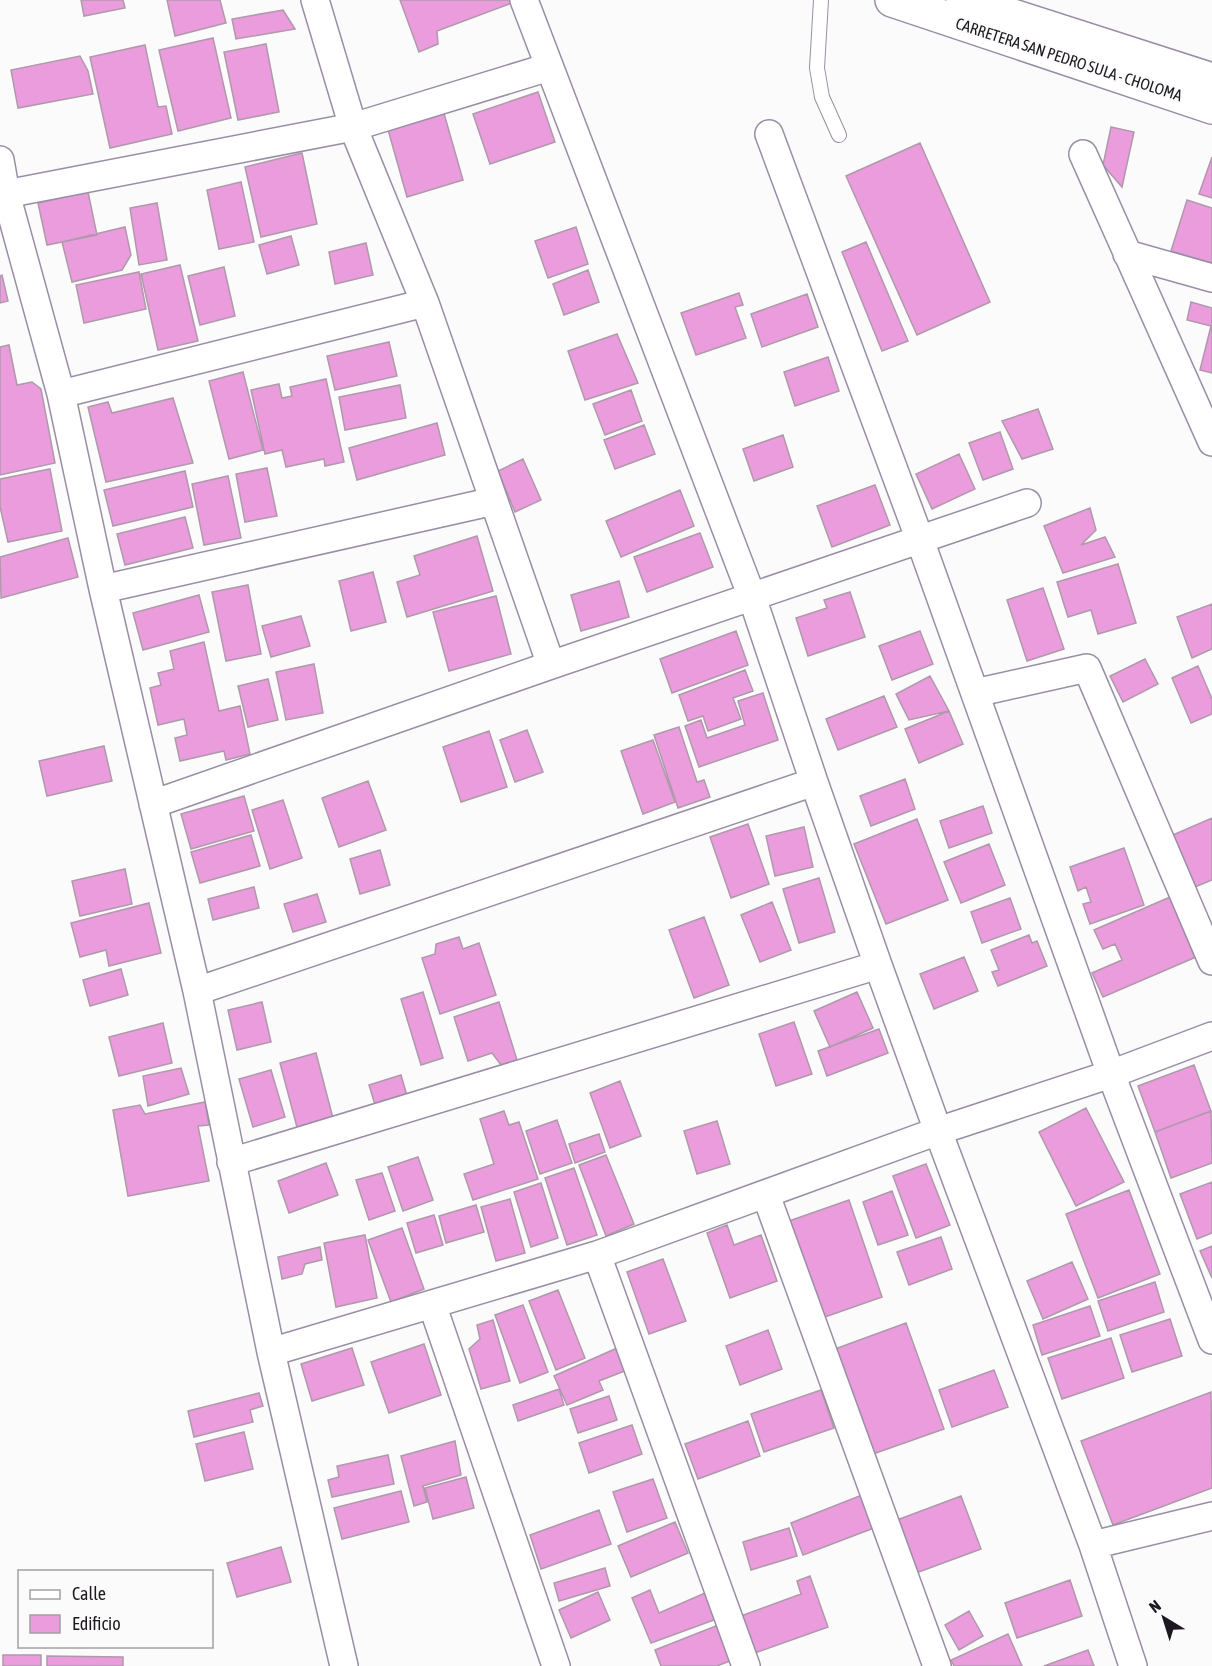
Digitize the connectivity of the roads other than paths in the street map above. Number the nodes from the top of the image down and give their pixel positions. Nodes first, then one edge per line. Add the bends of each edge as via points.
1 (315, 0) edge
2 (524, 0) edge
3 (821, 0) edge
4 (892, 0) edge
5 (963, 0) edge
6 (549, 67) junction
7 (1212, 80) edge
8 (1212, 107) edge
9 (352, 127) junction
10 (769, 134) dead end
11 (838, 135) dead end
12 (1083, 154) dead end
13 (0, 160) edge
14 (6, 194) junction
15 (1127, 254) junction
16 (1212, 278) edge
17 (425, 303) junction
18 (61, 394) junction
19 (1212, 442) edge
20 (494, 501) junction
21 (1027, 503) dead end
22 (920, 540) junction
23 (103, 590) junction
24 (752, 597) junction
25 (551, 665) junction
26 (975, 693) junction
27 (814, 783) junction
28 (153, 804) junction
29 (1212, 960) edge
30 (878, 965) junction
31 (197, 991) junction
32 (1212, 1036) edge
33 (1111, 1074) junction
34 (938, 1131) junction
35 (231, 1162) junction
36 (766, 1195) junction
37 (597, 1255) junction
38 (432, 1304) junction
39 (1212, 1340) edge
40 (271, 1352) junction
41 (1212, 1516) edge
42 (1093, 1545) junction
43 (344, 1666) edge
44 (556, 1666) edge
45 (746, 1666) edge
46 (937, 1666) edge
47 (1133, 1666) edge

1 - 9 street
2 - 6 street
3 - 11 lane via 817,68 822,97
4 - 8 main road, CARRETERA SAN PEDRO SULA - CHOLOMA
5 - 7 main road, CARRETERA SAN PEDRO SULA - CHOLOMA
6 - 9 street
6 - 24 street
9 - 14 street
9 - 17 street
10 - 22 street
12 - 15 street
13 - 14 street
14 - 18 street
15 - 16 street
15 - 19 street
17 - 18 street
17 - 20 street
18 - 23 street
20 - 23 street
20 - 25 street
21 - 22 street
22 - 24 street
22 - 26 street
23 - 28 street
24 - 25 street
24 - 27 street
25 - 28 street
26 - 29 street via 1087,668
26 - 33 street
27 - 30 street
27 - 31 street
28 - 31 street
30 - 34 street
30 - 35 street
31 - 35 street
32 - 33 street
33 - 34 street
33 - 39 street
34 - 36 street
34 - 42 street
35 - 40 street
36 - 37 street
36 - 46 street
37 - 38 street
37 - 45 street
38 - 40 street
38 - 44 street
40 - 43 street
41 - 42 street
42 - 47 street

